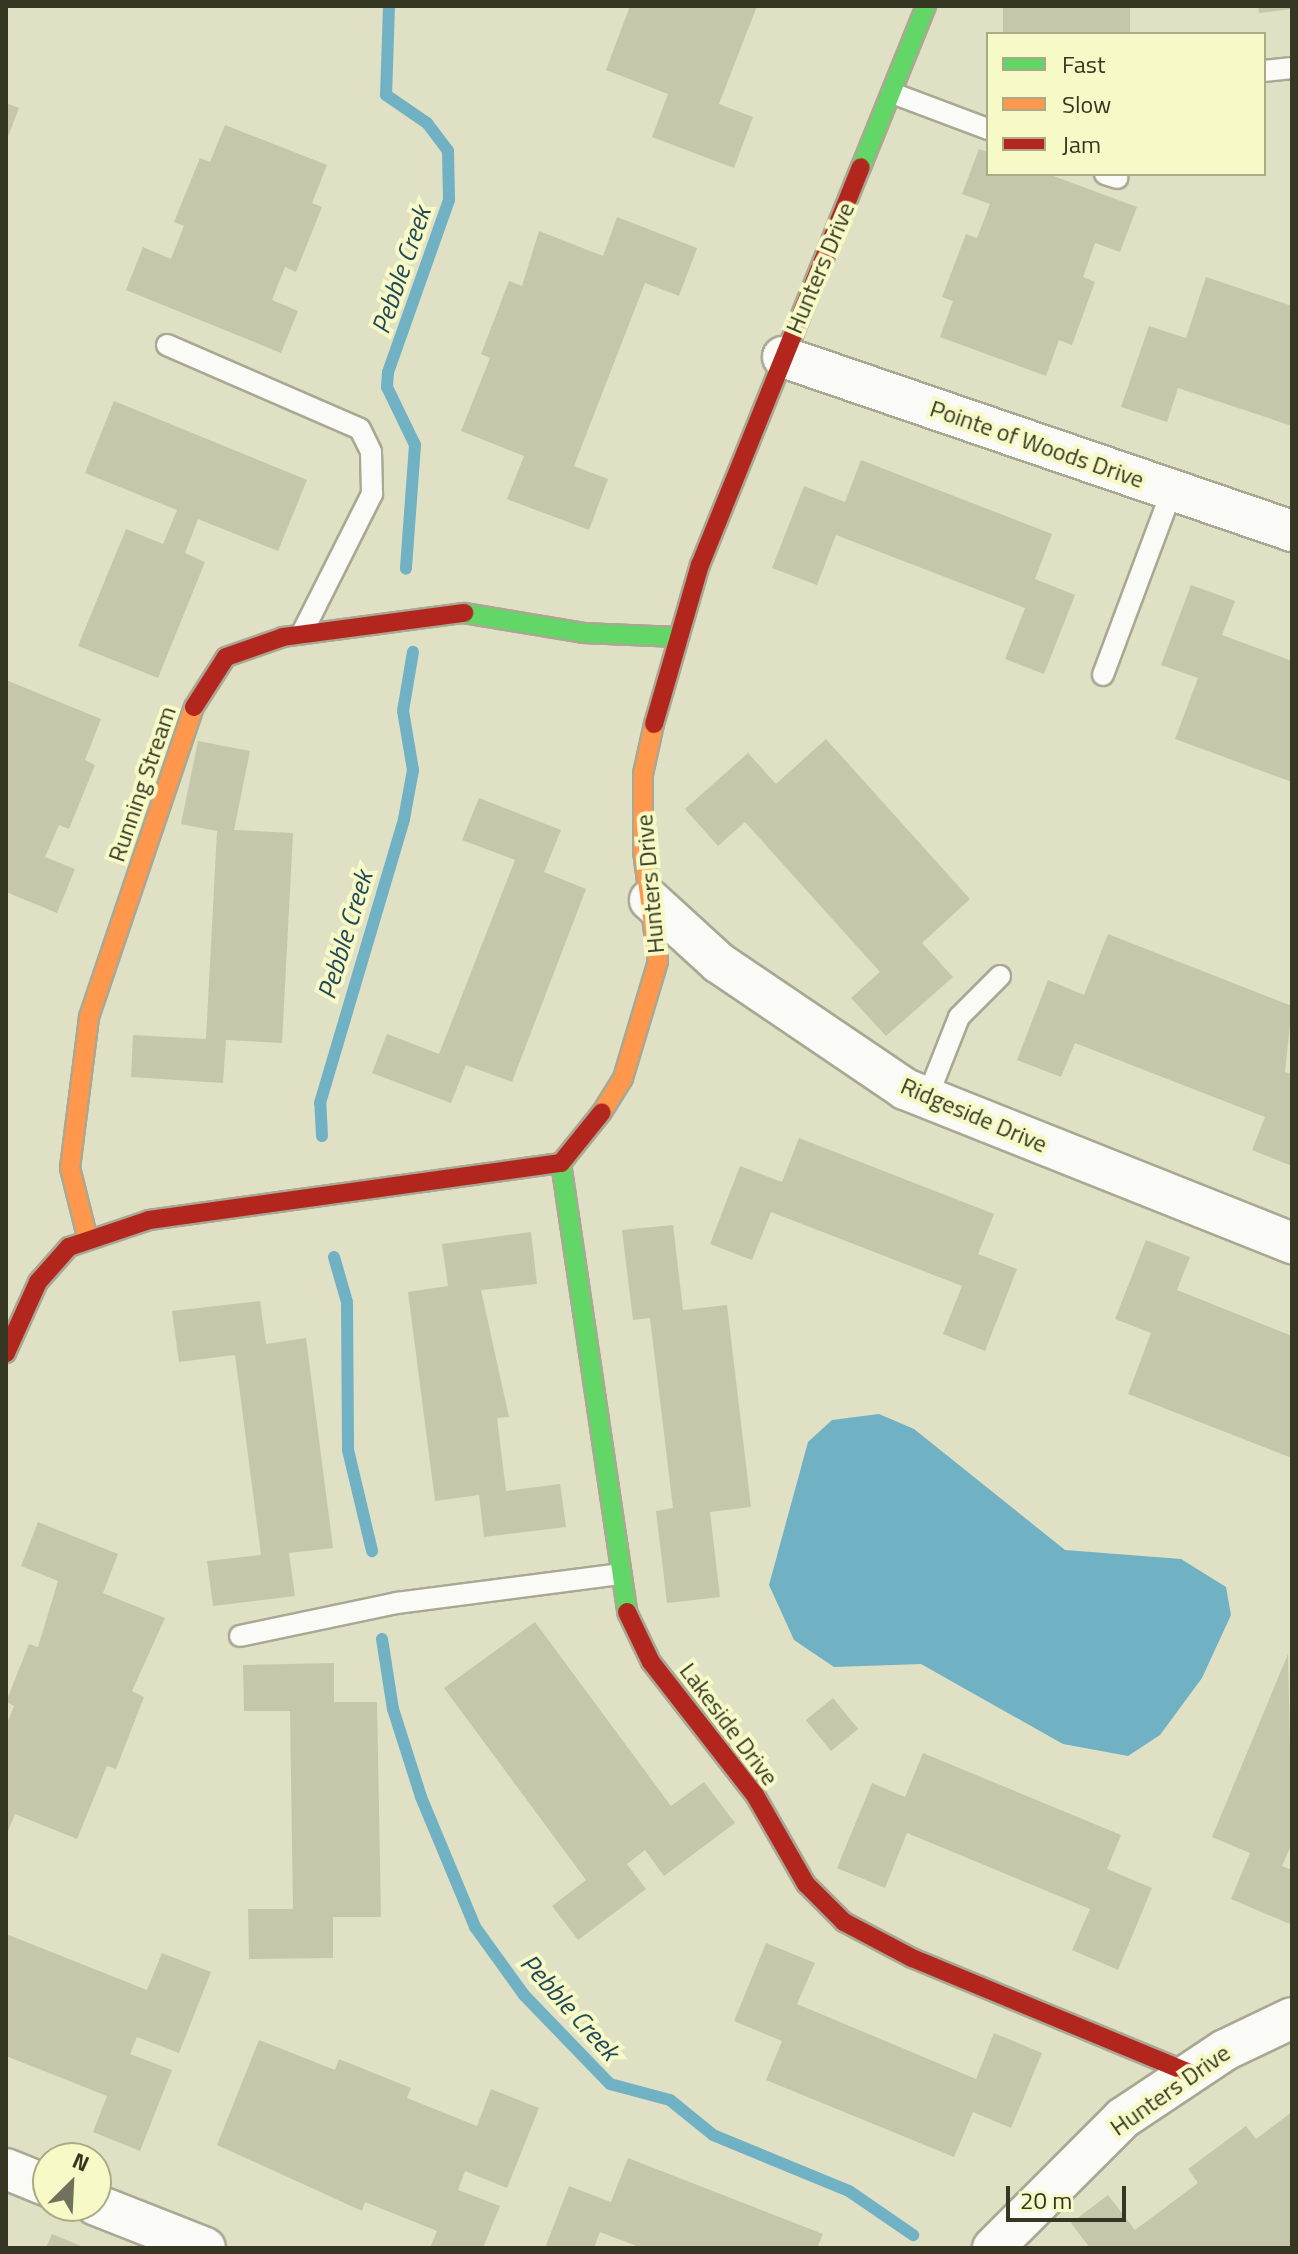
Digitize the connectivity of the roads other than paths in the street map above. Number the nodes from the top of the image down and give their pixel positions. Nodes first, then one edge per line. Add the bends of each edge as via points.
1 (926, 6) edge
2 (1292, 68) edge
3 (1266, 71) edge
4 (892, 93) junction
5 (986, 128) edge
6 (167, 345) dead end
7 (783, 357) junction
8 (1172, 490) junction
9 (1292, 531) edge
10 (302, 633) junction
11 (678, 637) junction
12 (1103, 675) dead end
13 (650, 900) junction
14 (1000, 976) dead end
15 (927, 1098) junction
16 (561, 1163) junction
17 (88, 1240) junction
18 (1292, 1243) edge
19 (6, 1353) edge
20 (619, 1574) junction
21 (240, 1636) dead end
22 (1292, 2018) edge
23 (1190, 2073) junction
24 (6, 2169) edge
25 (32, 2180) edge
26 (112, 2211) edge
27 (205, 2248) edge
28 (993, 2248) edge

1 - 4 street, Hunters Drive
2 - 3 lane
4 - 5 lane
4 - 7 street, Hunters Drive
6 - 10 lane via 360,429 371,452 372,494
7 - 8 street, Pointe of Woods Drive
7 - 11 street, Hunters Drive
8 - 9 street, Pointe of Woods Drive
8 - 12 lane
10 - 11 street, Running Stream via 453,613 496,613 583,633
10 - 17 street, Running Stream via 226,657 187,718 89,1017 70,1168
11 - 13 street, Hunters Drive via 643,774
13 - 15 street, Ridgeside Drive via 719,963 839,1049
13 - 16 street, Hunters Drive via 658,961 644,1021 623,1078
14 - 15 lane via 959,1017
15 - 18 street, Ridgeside Drive
16 - 17 street via 149,1220
16 - 20 street, Lakeside Drive
17 - 19 street via 69,1247 38,1282
20 - 21 lane via 397,1603
20 - 23 street, Lakeside Drive via 629,1621 651,1662 755,1795 806,1884 844,1922 912,1958
22 - 23 street, Hunters Drive
23 - 28 street, Hunters Drive via 1123,2118
24 - 25 street
26 - 27 street

